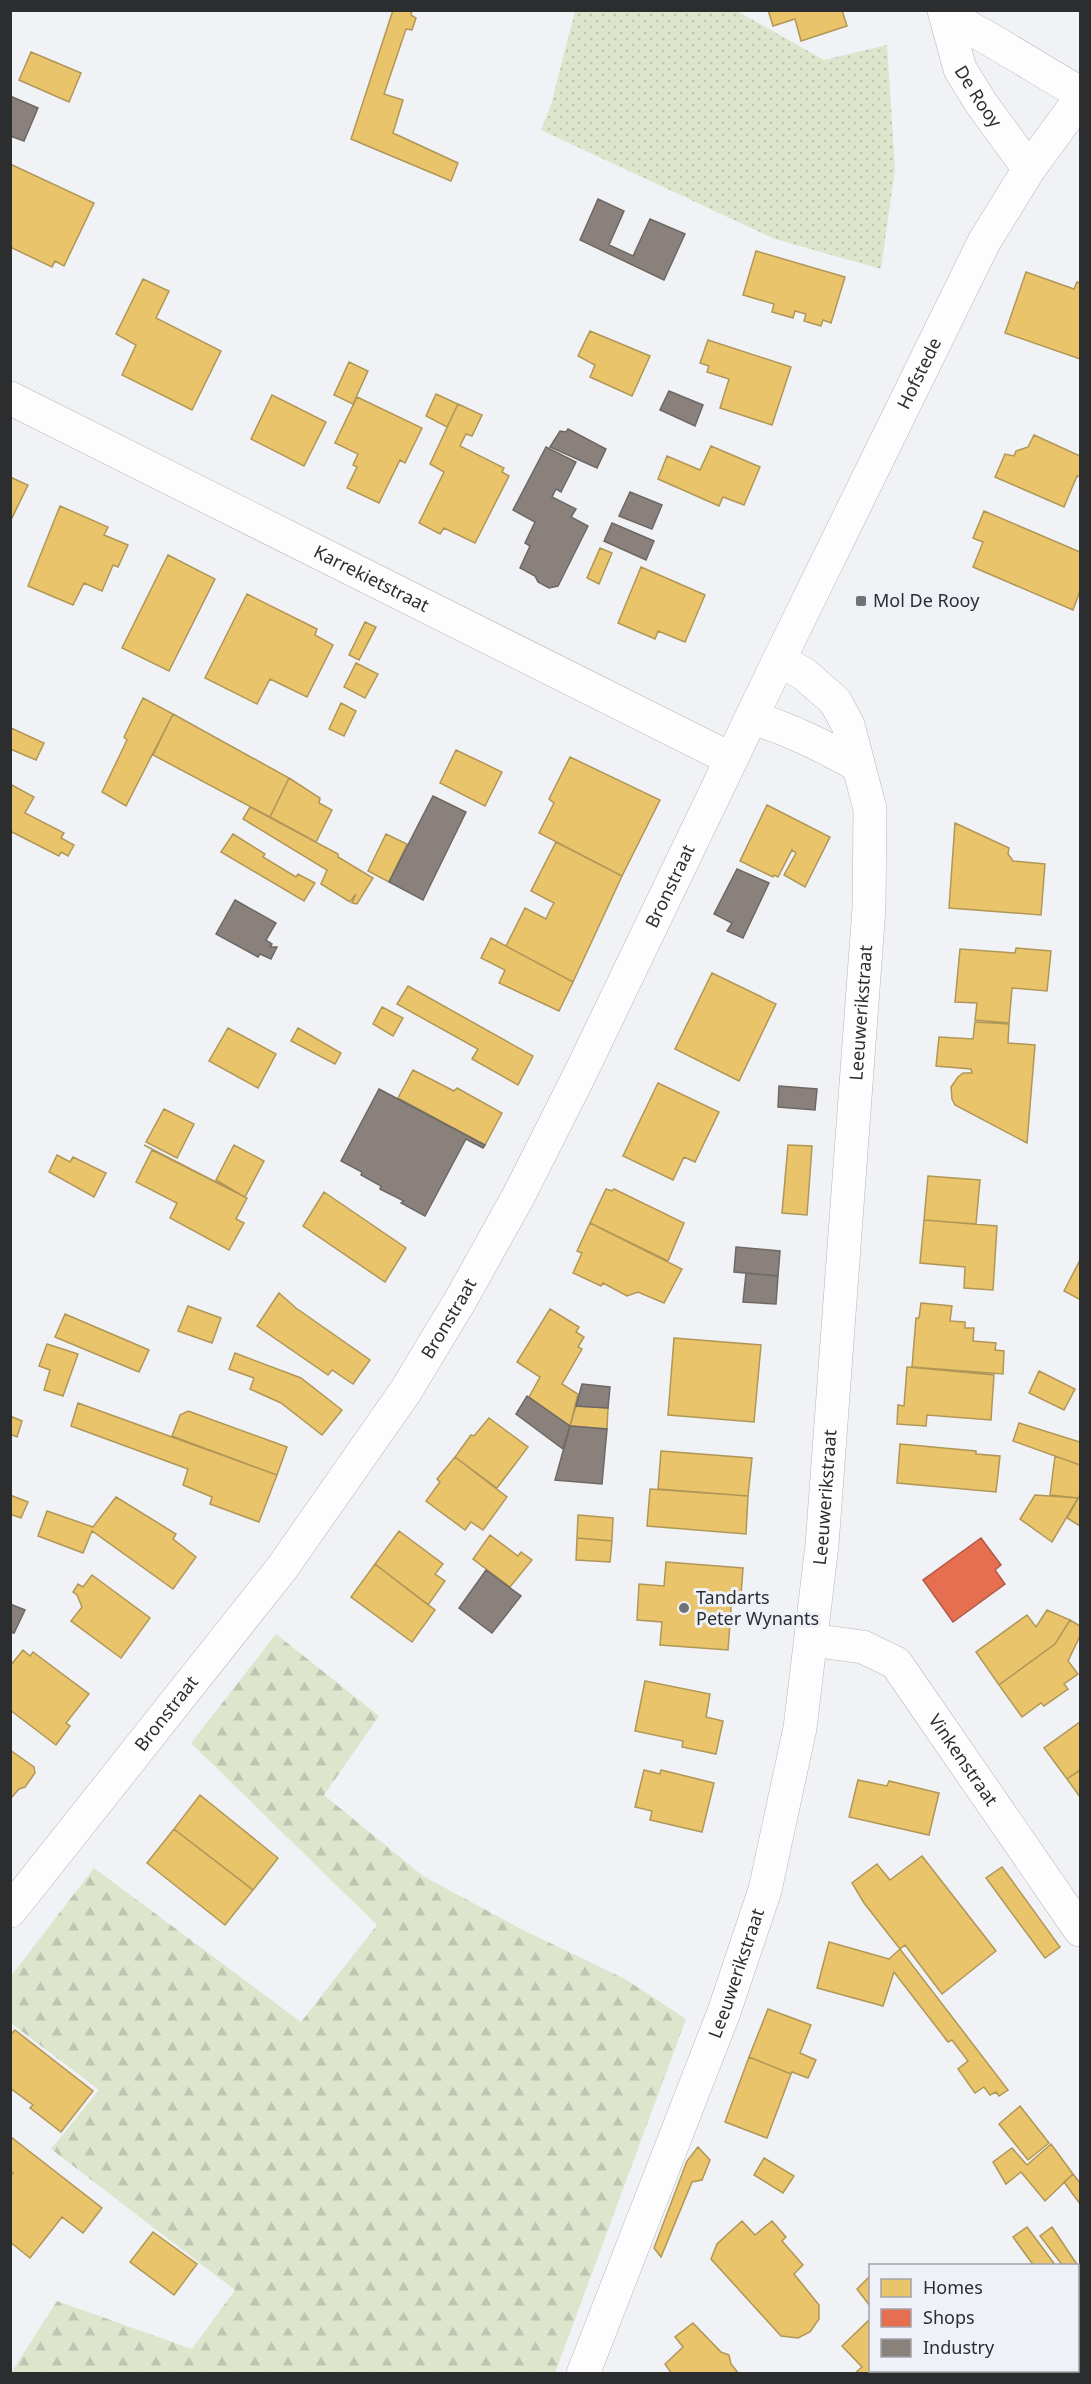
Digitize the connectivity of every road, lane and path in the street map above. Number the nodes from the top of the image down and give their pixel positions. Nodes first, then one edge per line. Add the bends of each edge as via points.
1 (945, 13) edge
2 (1080, 93) edge
3 (1080, 99) edge
4 (1029, 169) junction
5 (10, 398) edge
6 (779, 660) junction
7 (752, 718) junction
8 (731, 759) junction
9 (857, 765) junction
10 (811, 1640) junction
11 (10, 1911) edge
12 (1080, 1930) edge
13 (583, 2373) edge

1 - 2 street, De Rooy
1 - 4 street, De Rooy via 960,69
3 - 4 street, Hofstede
4 - 6 street, Hofstede via 984,242 949,310
5 - 8 street, Karrekietstraat
6 - 7 street, Bronstraat
6 - 9 street, Leeuwerikstraat via 804,674 835,701 848,725
7 - 8 street, Bronstraat
7 - 9 street via 815,741
8 - 11 street, Bronstraat via 519,1194 405,1392 282,1568
9 - 10 street, Leeuwerikstraat via 870,808 869,908 822,1545
10 - 12 street, Vinkenstraat via 863,1647 896,1663
10 - 13 street, Leeuwerikstraat via 800,1728 765,1890 724,2012

